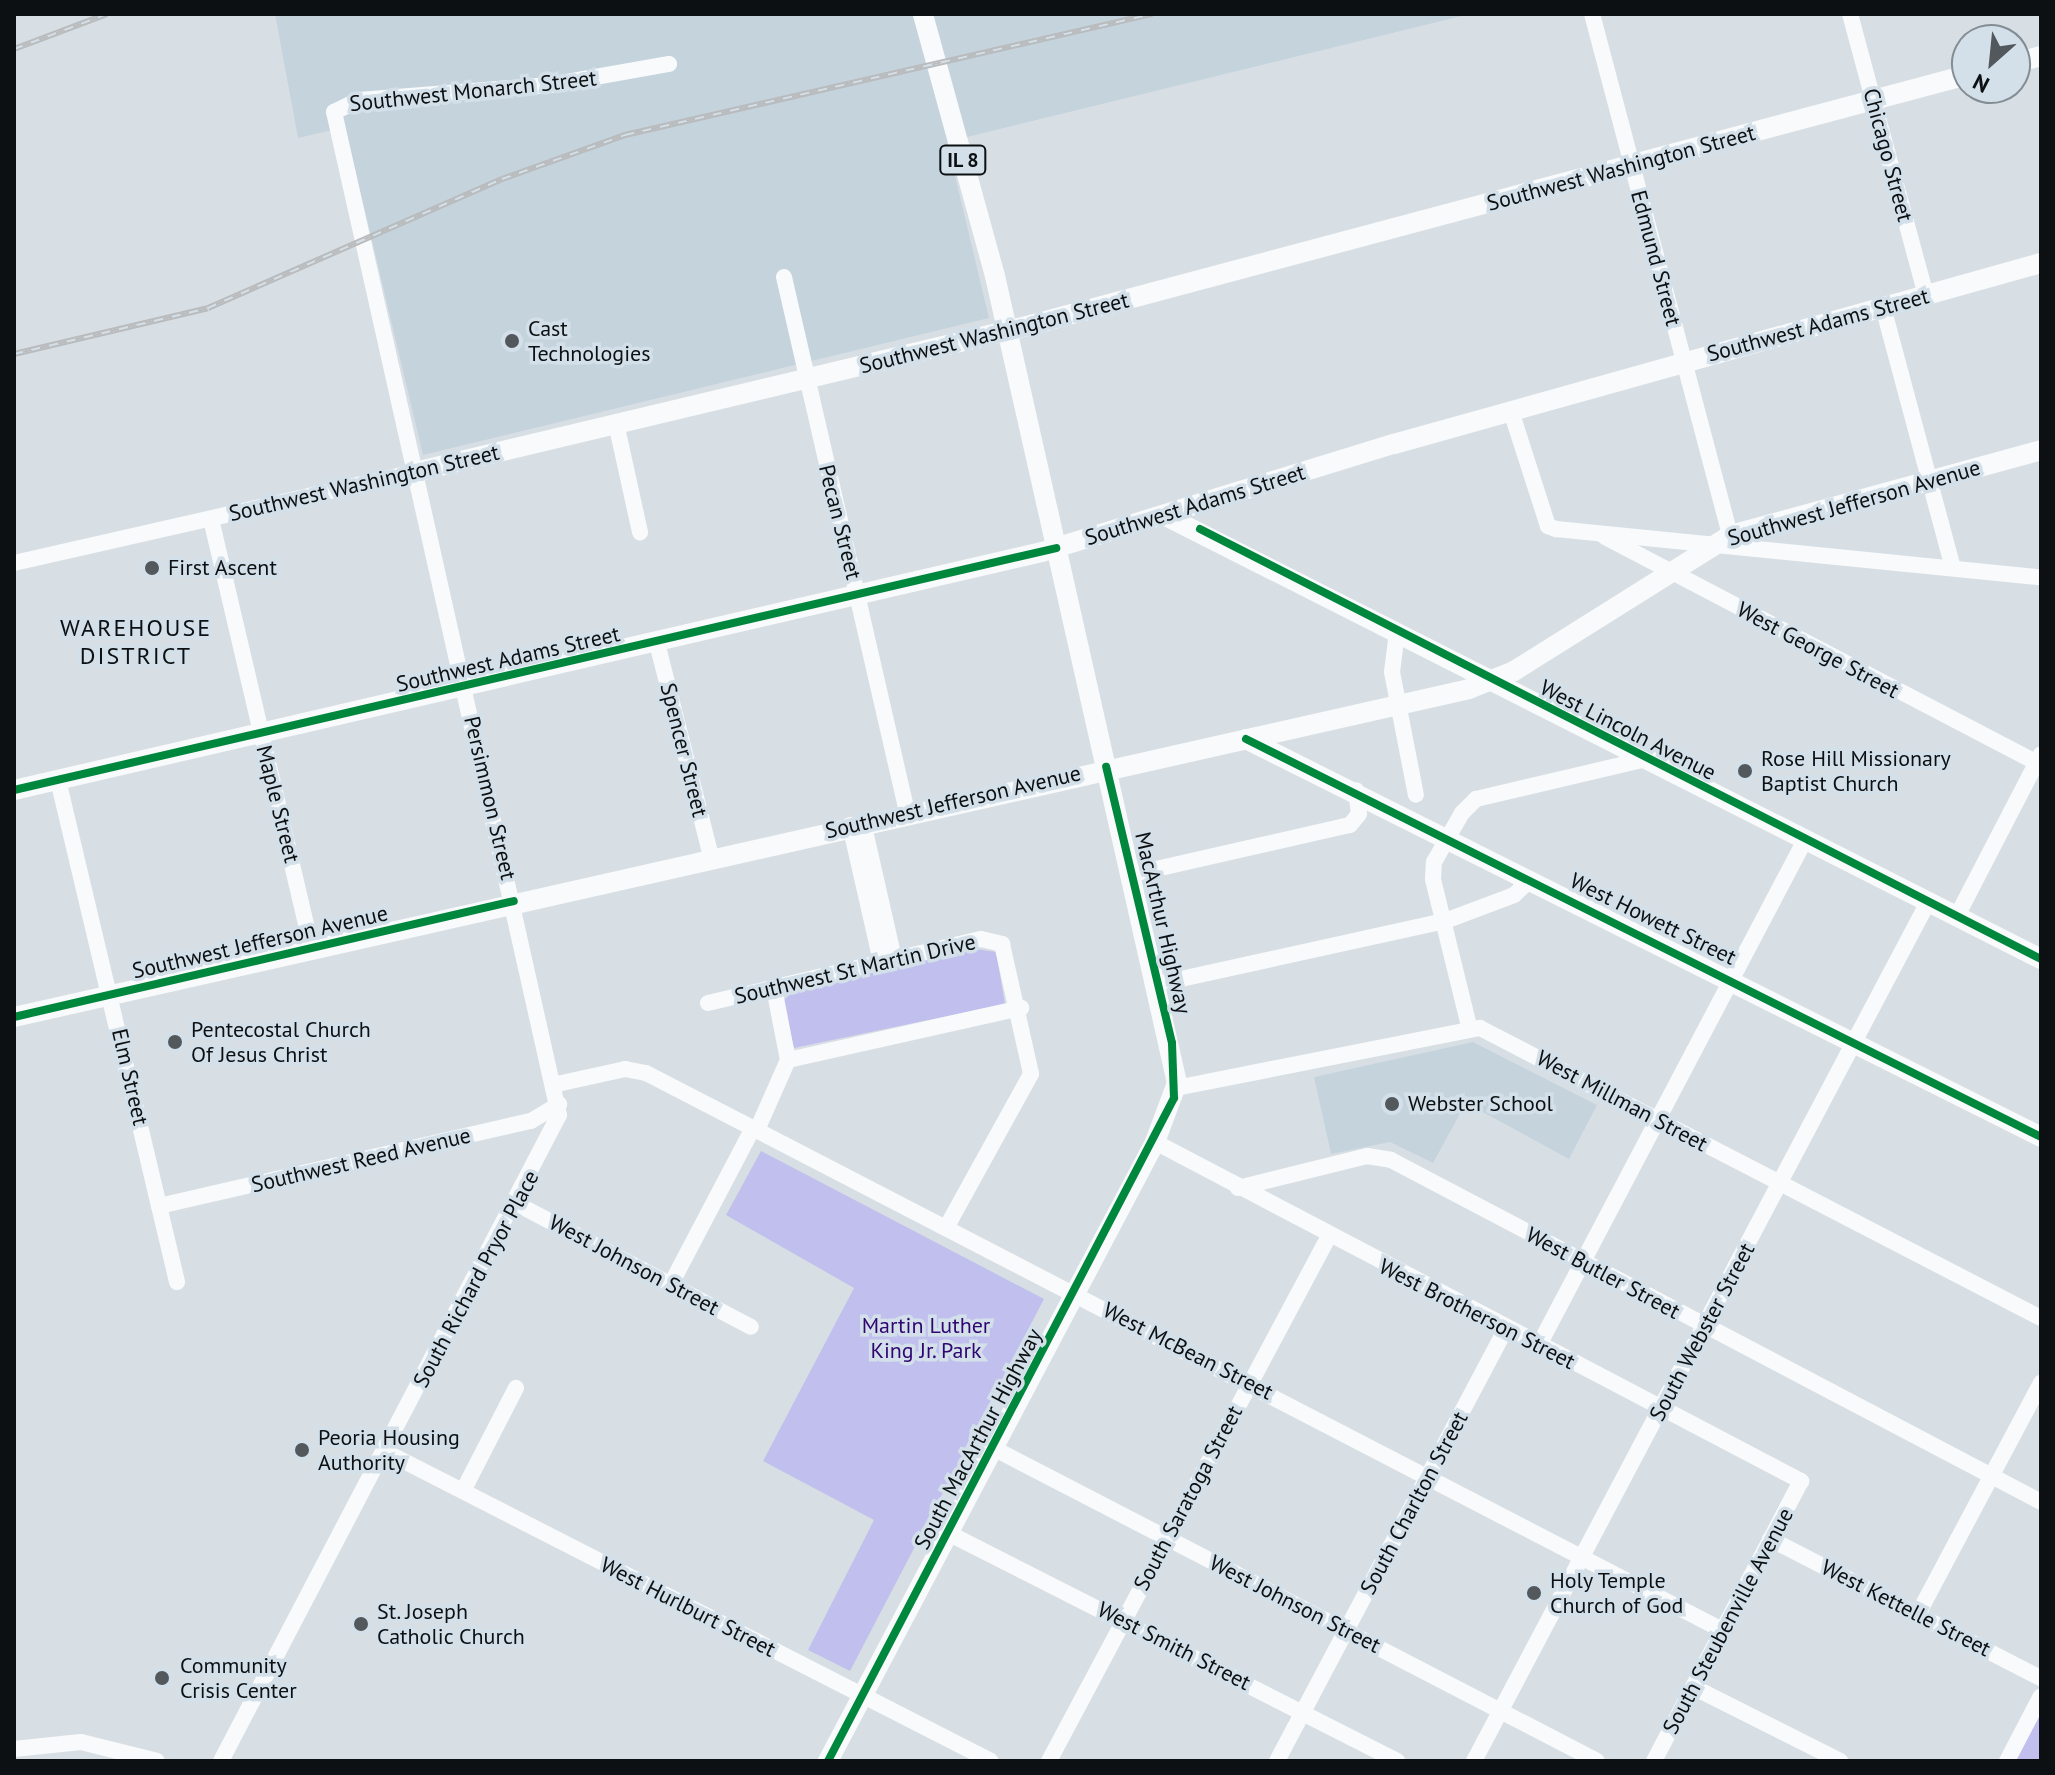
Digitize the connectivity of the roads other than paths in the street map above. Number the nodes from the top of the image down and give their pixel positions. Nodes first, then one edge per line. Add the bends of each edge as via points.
1 (923, 14) edge
2 (1592, 14) edge
3 (1850, 14) edge
4 (669, 64) dead end
5 (1951, 79) edge
6 (1873, 100) junction
7 (335, 119) joint
8 (1631, 166) junction
9 (2041, 263) edge
10 (784, 277) dead end
11 (1926, 295) junction
12 (1883, 307) junction
13 (1006, 331) junction
14 (1684, 361) junction
15 (806, 381) junction
16 (1511, 411) junction
17 (616, 423) junction
18 (2041, 450) edge
19 (415, 472) junction
20 (1929, 479) junction
21 (1164, 515) junction
22 (211, 519) junction
23 (640, 532) dead end
24 (1596, 532) junction
25 (1732, 541) junction
26 (1710, 546) junction
27 (1056, 548) junction
28 (14, 563) edge
29 (1953, 568) junction
30 (1670, 573) junction
31 (2041, 577) edge
32 (858, 596) junction
33 (1397, 632) junction
34 (657, 643) junction
35 (1493, 682) junction
36 (464, 688) junction
37 (1399, 706) junction
38 (260, 734) junction
39 (1246, 739) junction
40 (1647, 759) junction
41 (2040, 760) edge
42 (1106, 767) junction
43 (58, 780) junction
44 (14, 790) edge
45 (1356, 790) junction
46 (1416, 795) dead end
47 (907, 812) junction
48 (857, 824) junction
49 (1448, 835) junction
50 (1805, 840) junction
51 (711, 857) junction
52 (1134, 874) junction
53 (1530, 880) junction
54 (514, 901) junction
55 (1928, 902) junction
56 (1957, 916) junction
57 (1445, 921) junction
58 (312, 949) junction
59 (2041, 959) edge
60 (888, 960) junction
61 (1733, 978) junction
62 (1158, 984) junction
63 (774, 988) junction
64 (111, 995) junction
65 (708, 1003) dead end
66 (1021, 1008) junction
67 (14, 1017) edge
68 (1469, 1026) junction
69 (1855, 1041) junction
70 (788, 1060) junction
71 (557, 1084) junction
72 (1176, 1088) junction
73 (559, 1104) junction
74 (1659, 1121) junction
75 (755, 1129) junction
76 (2041, 1137) edge
77 (1155, 1142) junction
78 (1780, 1183) junction
79 (1238, 1188) junction
80 (517, 1204) junction
81 (159, 1206) junction
82 (946, 1228) junction
83 (1329, 1236) junction
84 (1583, 1264) junction
85 (177, 1282) dead end
86 (671, 1284) junction
87 (1075, 1293) junction
88 (2041, 1318) edge
89 (751, 1327) dead end
90 (1704, 1327) junction
91 (1506, 1329) junction
92 (1539, 1345) junction
93 (1249, 1382) junction
94 (2041, 1383) edge
95 (516, 1388) dead end
96 (1661, 1409) junction
97 (993, 1448) junction
98 (386, 1452) junction
99 (1429, 1473) junction
100 (1991, 1476) junction
101 (1801, 1481) joint
102 (463, 1491) junction
103 (2041, 1502) edge
104 (948, 1533) junction
105 (1167, 1538) junction
106 (1770, 1539) junction
107 (1582, 1558) junction
108 (1918, 1614) junction
109 (1124, 1619) junction
110 (1722, 1630) junction
111 (1346, 1631) junction
112 (2041, 1678) edge
113 (1693, 1687) junction
114 (863, 1696) junction
115 (2041, 1696) edge
116 (1501, 1711) junction
117 (1303, 1712) junction
118 (14, 1749) edge
119 (157, 1761) edge
120 (221, 1761) edge
121 (828, 1761) edge
122 (991, 1761) edge
123 (1049, 1761) edge
124 (1277, 1761) edge
125 (1397, 1761) edge
126 (1474, 1761) edge
127 (1597, 1761) edge
128 (1654, 1761) edge
129 (1840, 1761) edge
130 (2007, 1761) edge

1 - 13 main road, MacArthur Highway / IL 8
2 - 8 street, Edmund Street
3 - 6 street, Chicago Street
4 - 7 street, Southwest Monarch Street via 550,85 359,100 336,107
5 - 6 main road, Southwest Washington Street
6 - 8 main road, Southwest Washington Street
6 - 11 street, Chicago Street
7 - 19 street, Persimmon Street
8 - 13 main road, Southwest Washington Street
8 - 14 street, Edmund Street
9 - 11 main road, Southwest Adams Street
10 - 15 street, Pecan Street
11 - 12 main road, Southwest Adams Street
12 - 14 main road, Southwest Adams Street
12 - 20 street
13 - 15 main road, Southwest Washington Street
13 - 27 main road, MacArthur Highway / IL 8
14 - 16 main road, Southwest Adams Street
14 - 25 street, Edmund Street
15 - 17 main road, Southwest Washington Street
15 - 32 street, Pecan Street
16 - 21 main road, Southwest Adams Street
16 - 24 street via 1548,526
17 - 19 main road, Southwest Washington Street
17 - 23 street
18 - 20 main road, Southwest Jefferson Avenue
19 - 22 street, Southwest Washington Street
19 - 36 street, Persimmon Street
20 - 25 main road, Southwest Jefferson Avenue
20 - 29 street
21 - 27 main road, Southwest Adams Street
21 - 33 main road, West Lincoln Avenue
22 - 28 street, Southwest Washington Street
22 - 38 street, Maple Street
24 - 26 street
24 - 30 street, West George Street
25 - 26 main road, Southwest Jefferson Avenue
25 - 29 street
26 - 30 main road, Southwest Jefferson Avenue
27 - 32 main road, Southwest Adams Street
27 - 42 main road, MacArthur Highway / IL 8
29 - 31 street
30 - 35 main road, Southwest Jefferson Avenue
30 - 41 street, West George Street
32 - 34 main road, Southwest Adams Street
32 - 47 street, Pecan Street
33 - 35 main road, West Lincoln Avenue
33 - 37 street via 1392,666
34 - 36 main road, Southwest Adams Street
34 - 51 street, Spencer Street
35 - 37 main road, Southwest Jefferson Avenue
35 - 40 main road, West Lincoln Avenue
36 - 38 main road, Southwest Adams Street
36 - 54 street, Persimmon Street
37 - 39 main road, Southwest Jefferson Avenue
37 - 46 street
38 - 43 main road, Southwest Adams Street
38 - 58 street, Maple Street
39 - 42 main road, Southwest Jefferson Avenue
39 - 45 main road, West Howett Street
40 - 49 street via 1476,799
40 - 50 main road, West Lincoln Avenue
41 - 56 street
42 - 47 main road, Southwest Jefferson Avenue
42 - 52 main road, MacArthur Highway
43 - 44 main road, Southwest Adams Street
43 - 64 street, Elm Street
45 - 49 main road, West Howett Street
45 - 52 street via 1359,814 1350,825
47 - 48 main road, Southwest Jefferson Avenue
48 - 51 main road, Southwest Jefferson Avenue
48 - 60 street
49 - 53 main road, West Howett Street
49 - 57 street via 1433,879
50 - 55 main road, West Lincoln Avenue
50 - 61 street
51 - 54 main road, Southwest Jefferson Avenue
52 - 62 main road, MacArthur Highway
53 - 57 street via 1514,895
53 - 61 main road, West Howett Street
54 - 58 main road, Southwest Jefferson Avenue
54 - 71 street, Persimmon Street
55 - 56 main road, West Lincoln Avenue
55 - 69 street, South Webster Street
56 - 59 main road, West Lincoln Avenue
57 - 62 street
57 - 68 street
58 - 64 main road, Southwest Jefferson Avenue
60 - 63 street, Southwest St Martin Drive
60 - 66 street, Southwest St Martin Drive via 981,939 1002,944
61 - 69 main road, West Howett Street
61 - 74 street
62 - 72 main road, MacArthur Highway
63 - 65 street, Southwest St Martin Drive
63 - 70 street
64 - 67 main road, Southwest Jefferson Avenue
64 - 81 street, Elm Street
66 - 70 street
66 - 82 street via 1031,1074
68 - 72 street
68 - 74 street, West Millman Street
69 - 76 main road, West Howett Street
69 - 78 street, South Webster Street
70 - 75 street
71 - 73 street, Persimmon Street
71 - 75 street, West McBean Street via 625,1069 646,1073
72 - 77 main road, South MacArthur Highway
73 - 80 street, South Richard Pryor Place
73 - 81 street, Southwest Reed Avenue via 531,1121
74 - 78 street, West Millman Street
74 - 84 street
75 - 82 street, West McBean Street
75 - 86 street
77 - 79 street, West Brotherson Street
77 - 87 main road, South MacArthur Highway
78 - 88 street, West Millman Street
78 - 90 street, South Webster Street
79 - 83 street, West Brotherson Street
79 - 84 street, West Butler Street via 1380,1156
80 - 86 street, West Johnson Street
80 - 98 street, South Richard Pryor Place
81 - 85 street, Elm Street
82 - 87 street, West McBean Street
83 - 91 street, West Brotherson Street
83 - 93 street, South Saratoga Street
84 - 90 street, West Butler Street
84 - 92 street
86 - 89 street, West Johnson Street
87 - 93 street, West McBean Street
87 - 97 main road, South MacArthur Highway
90 - 96 street, South Webster Street
90 - 100 street, West Butler Street
91 - 92 street, West Brotherson Street
91 - 99 street, South Charlton Street
92 - 96 street, West Brotherson Street
93 - 99 street, West McBean Street
93 - 105 street, South Saratoga Street
94 - 100 street
95 - 102 street
96 - 101 street, West Brotherson Street
96 - 107 street, South Webster Street
97 - 104 main road, South MacArthur Highway
97 - 105 street, West Johnson Street
98 - 102 street, West Hurlburt Street
98 - 120 street, South Richard Pryor Place
99 - 107 street, West McBean Street
99 - 111 street, South Charlton Street
100 - 103 street, West Butler Street
100 - 108 street
101 - 106 street, South Steubenville Avenue
102 - 114 street, West Hurlburt Street
104 - 109 street, West Smith Street
104 - 114 main road, South MacArthur Highway
105 - 109 street, South Saratoga Street
105 - 111 street, West Johnson Street
106 - 108 street, West Kettelle Street
106 - 110 street, South Steubenville Avenue
107 - 110 street, West McBean Street
107 - 116 street, South Webster Street
108 - 112 street, West Kettelle Street
109 - 117 street, West Smith Street
109 - 123 street, South Saratoga Street
110 - 113 street, South Steubenville Avenue
111 - 116 street, West Johnson Street
111 - 117 street, South Charlton Street
113 - 128 street, South Steubenville Avenue
113 - 129 street
114 - 121 main road, South MacArthur Highway
114 - 122 street, West Hurlburt Street
115 - 130 street
116 - 126 street, South Webster Street
116 - 127 street, West Johnson Street
117 - 124 street, South Charlton Street
117 - 125 street, West Smith Street
118 - 119 street via 81,1742

